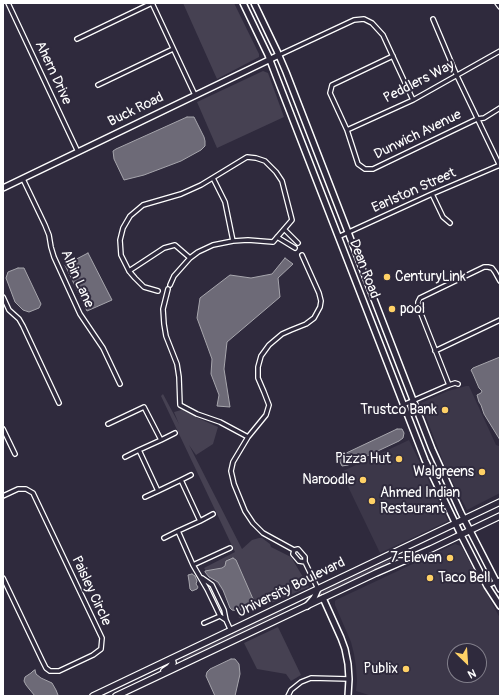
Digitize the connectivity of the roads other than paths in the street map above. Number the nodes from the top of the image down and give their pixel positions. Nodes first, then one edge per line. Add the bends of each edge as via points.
1 (8, 3) edge
2 (152, 3) edge
3 (243, 3) edge
4 (254, 3) edge
5 (497, 3) edge
6 (500, 7) edge
7 (433, 18) dead end
8 (78, 39) dead end
9 (173, 49) junction
10 (500, 51) edge
11 (279, 55) junction
12 (393, 56) junction
13 (270, 60) junction
14 (457, 76) junction
15 (98, 85) dead end
16 (195, 95) junction
17 (413, 100) junction
18 (500, 108) edge
19 (477, 119) junction
20 (347, 130) junction
21 (78, 152) junction
22 (500, 166) edge
23 (23, 178) junction
24 (213, 178) junction
25 (3, 188) edge
26 (432, 194) junction
27 (450, 223) dead end
28 (284, 229) junction
29 (348, 232) junction
30 (277, 237) junction
31 (338, 237) junction
32 (233, 241) junction
33 (298, 243) dead end
34 (295, 248) dead end
35 (302, 255) dead end
36 (190, 258) junction
37 (129, 271) junction
38 (500, 281) edge
39 (170, 285) dead end
40 (168, 289) dead end
41 (158, 291) dead end
42 (3, 297) edge
43 (500, 320) edge
44 (435, 351) junction
45 (120, 384) dead end
46 (448, 384) junction
47 (458, 384) dead end
48 (413, 401) junction
49 (59, 403) dead end
50 (403, 405) junction
51 (108, 424) dead end
52 (3, 429) edge
53 (175, 433) dead end
54 (248, 437) junction
55 (161, 440) junction
56 (140, 450) junction
57 (15, 454) dead end
58 (125, 457) dead end
59 (191, 475) dead end
60 (181, 480) junction
61 (158, 491) junction
62 (3, 496) edge
63 (145, 497) dead end
64 (500, 502) edge
65 (213, 514) dead end
66 (500, 516) edge
67 (464, 519) junction
68 (200, 520) junction
69 (455, 524) junction
70 (470, 530) junction
71 (178, 531) junction
72 (461, 535) junction
73 (164, 538) dead end
74 (230, 548) dead end
75 (294, 550) junction
76 (304, 562) junction
77 (194, 565) junction
78 (3, 578) edge
79 (201, 578) junction
80 (498, 581) edge
81 (488, 586) junction
82 (318, 589) junction
83 (500, 589) edge
84 (323, 598) junction
85 (306, 606) junction
86 (500, 606) edge
87 (220, 616) junction
88 (226, 620) junction
89 (204, 623) dead end
90 (231, 631) junction
91 (172, 659) junction
92 (349, 679) junction
93 (127, 691) junction
94 (93, 696) edge
95 (116, 696) edge
96 (288, 696) edge
97 (348, 696) edge

1 - 21 street, Ahern Drive
2 - 8 street
2 - 9 street
3 - 13 main road, Dean Road
4 - 11 main road, Dean Road
5 - 6 street
7 - 14 street
9 - 15 street
9 - 16 street
10 - 14 street, Peddlers Way
11 - 12 street via 354,20 364,19 372,23 383,35
11 - 13 main road, Buck Road
11 - 29 main road, Dean Road
12 - 17 street
12 - 20 street via 332,85 330,93
13 - 16 main road, Buck Road
13 - 31 main road, Dean Road
14 - 17 street, Peddlers Way
14 - 19 street
16 - 21 main road, Buck Road
17 - 20 street, Peddlers Way
18 - 19 street via 484,118
19 - 20 street, Dunwich Avenue via 373,169 365,169 358,164
19 - 22 street
21 - 23 main road, Buck Road
22 - 26 street, Earlston Street
23 - 25 main road, Buck Road
23 - 45 street, Albin Lane via 80,314 103,348
24 - 28 street via 247,157 265,162 282,181 292,220
24 - 32 street via 225,202
24 - 37 street via 181,194 143,205 130,216 120,240 121,255
26 - 27 street via 443,216
26 - 29 street, Earlston Street
28 - 30 street
28 - 33 street
29 - 31 street, Earlston Street
29 - 48 main road, Dean Road
30 - 32 street via 273,242
30 - 34 street
31 - 50 main road, Dean Road
32 - 36 street via 213,245
35 - 54 street via 319,292 320,307 314,318 282,334 261,356 258,378 269,405 266,415
36 - 37 street via 175,245 164,248
36 - 39 street via 174,276
37 - 41 street via 144,287
38 - 44 street via 492,268 484,267 420,298 418,306
40 - 54 street via 163,309 164,324 177,364 180,405
42 - 49 street via 8,310 24,326
43 - 44 street
44 - 46 street
46 - 47 street
46 - 48 street
48 - 50 street
48 - 67 main road, Dean Road via 441,471
50 - 69 main road, Dean Road
51 - 55 street via 144,407
52 - 57 street
53 - 55 street
54 - 75 street via 233,462 231,471 234,484 253,523 263,534
55 - 56 street
56 - 58 street
56 - 61 street
59 - 60 street
60 - 61 street
60 - 68 street
61 - 63 street
62 - 78 street, Paisley Circle via 18,489 26,489 33,493 102,638 101,649 59,671 50,671 46,668
64 - 67 main road, University Boulevard
65 - 68 street
66 - 70 main road, University Boulevard
67 - 69 main road, University Boulevard
67 - 70 main road, Dean Road
68 - 71 street
69 - 72 main road, Dean Road
69 - 82 main road, University Boulevard
70 - 72 main road, University Boulevard
70 - 80 main road, Dean Road
71 - 73 street
71 - 77 street
72 - 81 main road, Dean Road
72 - 84 main road, University Boulevard
74 - 77 street
75 - 76 street via 293,554 299,562
75 - 76 street via 298,549 306,557
76 - 82 street
77 - 79 street
79 - 87 street
79 - 88 street via 212,585
80 - 81 street
80 - 83 main road, Dean Road
81 - 86 main road, Dean Road
82 - 85 main road
82 - 90 main road, University Boulevard
84 - 85 main road, University Boulevard
84 - 92 main road via 345,649
85 - 93 main road, University Boulevard
87 - 88 street
87 - 89 street
88 - 90 street
90 - 91 main road, University Boulevard
91 - 93 main road via 170,667
91 - 94 main road, University Boulevard
92 - 96 street via 311,678 301,682
92 - 97 main road
93 - 95 main road, University Boulevard

